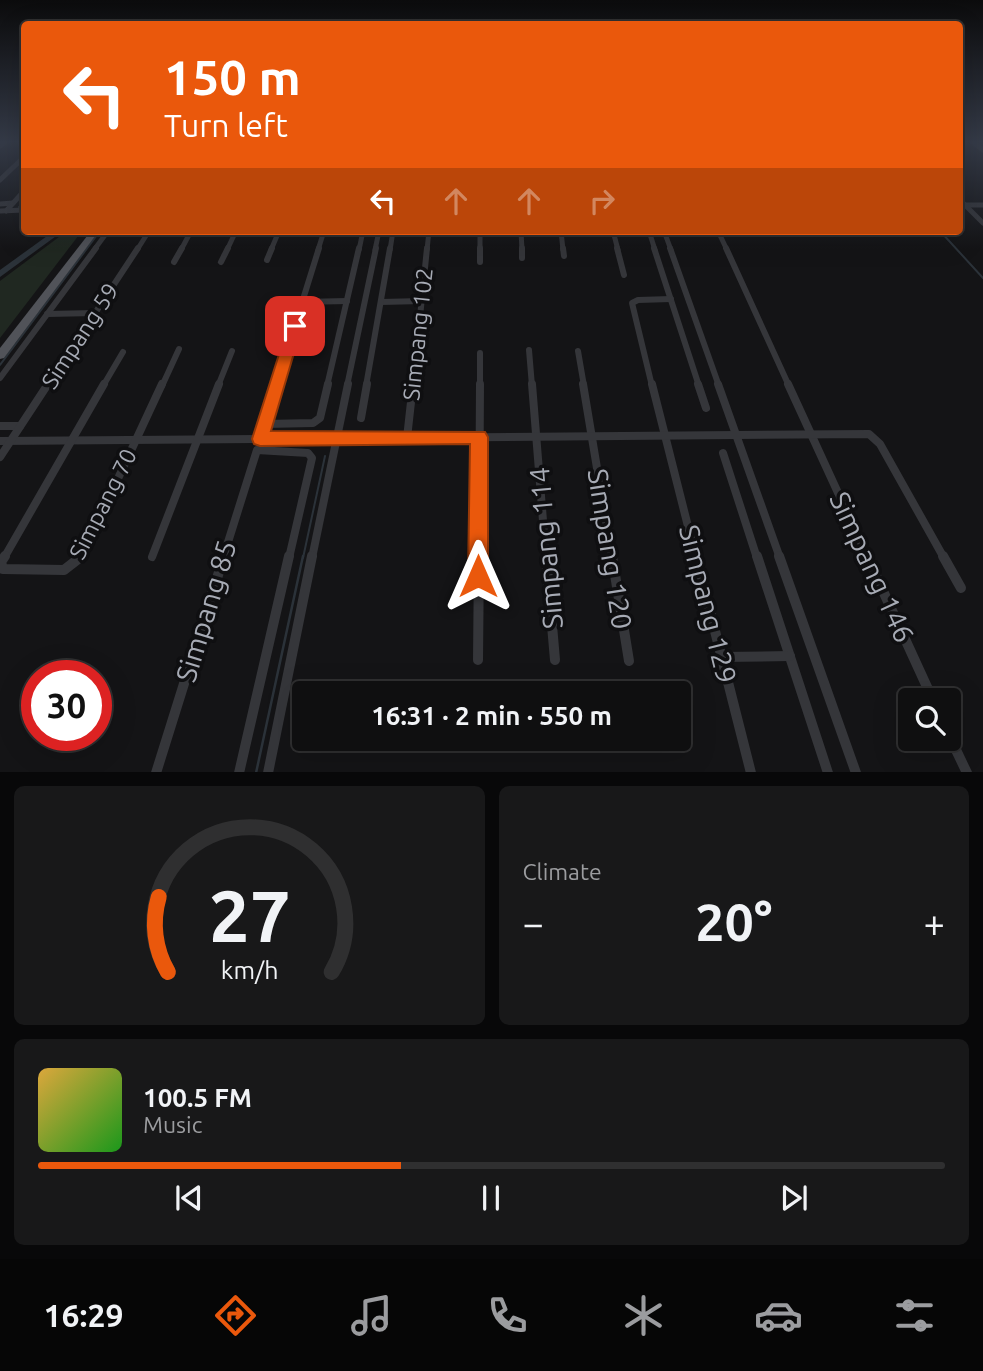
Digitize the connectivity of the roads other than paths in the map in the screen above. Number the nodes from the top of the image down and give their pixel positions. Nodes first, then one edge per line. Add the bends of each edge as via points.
1 (21, 195) edge
2 (0, 204) edge
3 (13, 204) junction
4 (963, 205) edge
5 (983, 205) edge
6 (963, 206) edge
7 (21, 210) edge
8 (3, 211) edge
9 (982, 222) edge
10 (92, 235) edge
11 (105, 235) edge
12 (146, 235) edge
13 (189, 235) edge
14 (234, 235) edge
15 (277, 235) edge
16 (323, 235) edge
17 (362, 235) edge
18 (378, 235) edge
19 (392, 235) edge
20 (429, 235) edge
21 (480, 235) edge
22 (521, 235) edge
23 (561, 235) edge
24 (614, 235) edge
25 (650, 235) edge
26 (665, 235) edge
27 (720, 235) edge
28 (564, 256) dead end
29 (522, 258) dead end
30 (267, 260) dead end
31 (174, 262) dead end
32 (221, 262) dead end
33 (480, 262) dead end
34 (624, 275) dead end
35 (671, 299) junction
36 (347, 301) junction
37 (422, 301) junction
38 (302, 302) junction
39 (381, 302) junction
40 (95, 313) junction
41 (47, 314) junction
42 (179, 349) dead end
43 (529, 350) dead end
44 (232, 351) dead end
45 (578, 351) dead end
46 (123, 352) dead end
47 (480, 353) dead end
48 (0, 355) edge
49 (0, 378) edge
50 (706, 408) dead end
51 (361, 418) dead end
52 (265, 424) junction
53 (0, 426) edge
54 (20, 426) junction
55 (664, 435) junction
56 (736, 435) junction
57 (810, 435) junction
58 (536, 436) junction
59 (592, 436) junction
60 (479, 437) junction
61 (335, 438) junction
62 (407, 438) junction
63 (198, 439) junction
64 (260, 439) junction
65 (72, 440) junction
66 (136, 440) junction
67 (0, 441) edge
68 (11, 441) junction
69 (723, 453) dead end
70 (0, 457) edge
71 (152, 557) dead end
72 (1, 562) edge
73 (961, 589) dead end
74 (790, 656) junction
75 (721, 657) junction
76 (478, 660) dead end
77 (555, 660) dead end
78 (629, 662) dead end
79 (927, 688) edge
80 (957, 751) edge
81 (156, 772) edge
82 (239, 772) edge
83 (268, 772) edge
84 (751, 772) edge
85 (828, 772) edge
86 (856, 772) edge
87 (967, 772) edge

1 - 3 street
2 - 3 street
3 - 8 street
4 - 5 street
6 - 9 street
7 - 8 street
10 - 48 main road
11 - 41 street
12 - 40 street, Simpang 59
13 - 31 street
14 - 32 street
15 - 30 street
16 - 38 street
17 - 36 street
18 - 61 street
19 - 39 street, Simpang 102
20 - 37 street, Simpang 102
21 - 33 street
22 - 29 street
23 - 28 street
24 - 34 street
25 - 35 street
26 - 56 street
27 - 57 street, Simpang 146
35 - 50 street
35 - 55 street, Simpang 129 via 631,304
36 - 38 street
36 - 52 street via 319,420
37 - 39 street
37 - 62 street, Simpang 102
38 - 52 street
39 - 51 street, Simpang 102
40 - 41 street
40 - 54 street, Simpang 59
41 - 49 street
42 - 66 street, Simpang 70
43 - 58 street, Simpang 114
44 - 63 street
45 - 59 street, Simpang 120
46 - 65 street
47 - 60 street
52 - 64 street
53 - 54 street
54 - 68 street, Simpang 59
55 - 56 street
55 - 59 street
55 - 75 street, Simpang 129
56 - 57 street
56 - 86 street
57 - 73 street via 874,437
57 - 79 street, Simpang 146
58 - 59 street
58 - 60 street
58 - 77 street, Simpang 114
59 - 78 street, Simpang 120
60 - 62 street
60 - 76 street
61 - 62 street
61 - 64 street
61 - 83 street
63 - 64 street
63 - 66 street
63 - 71 street
65 - 66 street
65 - 68 street
65 - 72 street
66 - 72 street, Simpang 70 via 81,558 64,570 5,570
67 - 68 street
68 - 70 street, Simpang 59
69 - 74 street
74 - 75 street
74 - 85 street
75 - 84 street, Simpang 129
80 - 87 street
81 - 82 street, Simpang 85 via 257,450 308,453 312,458

